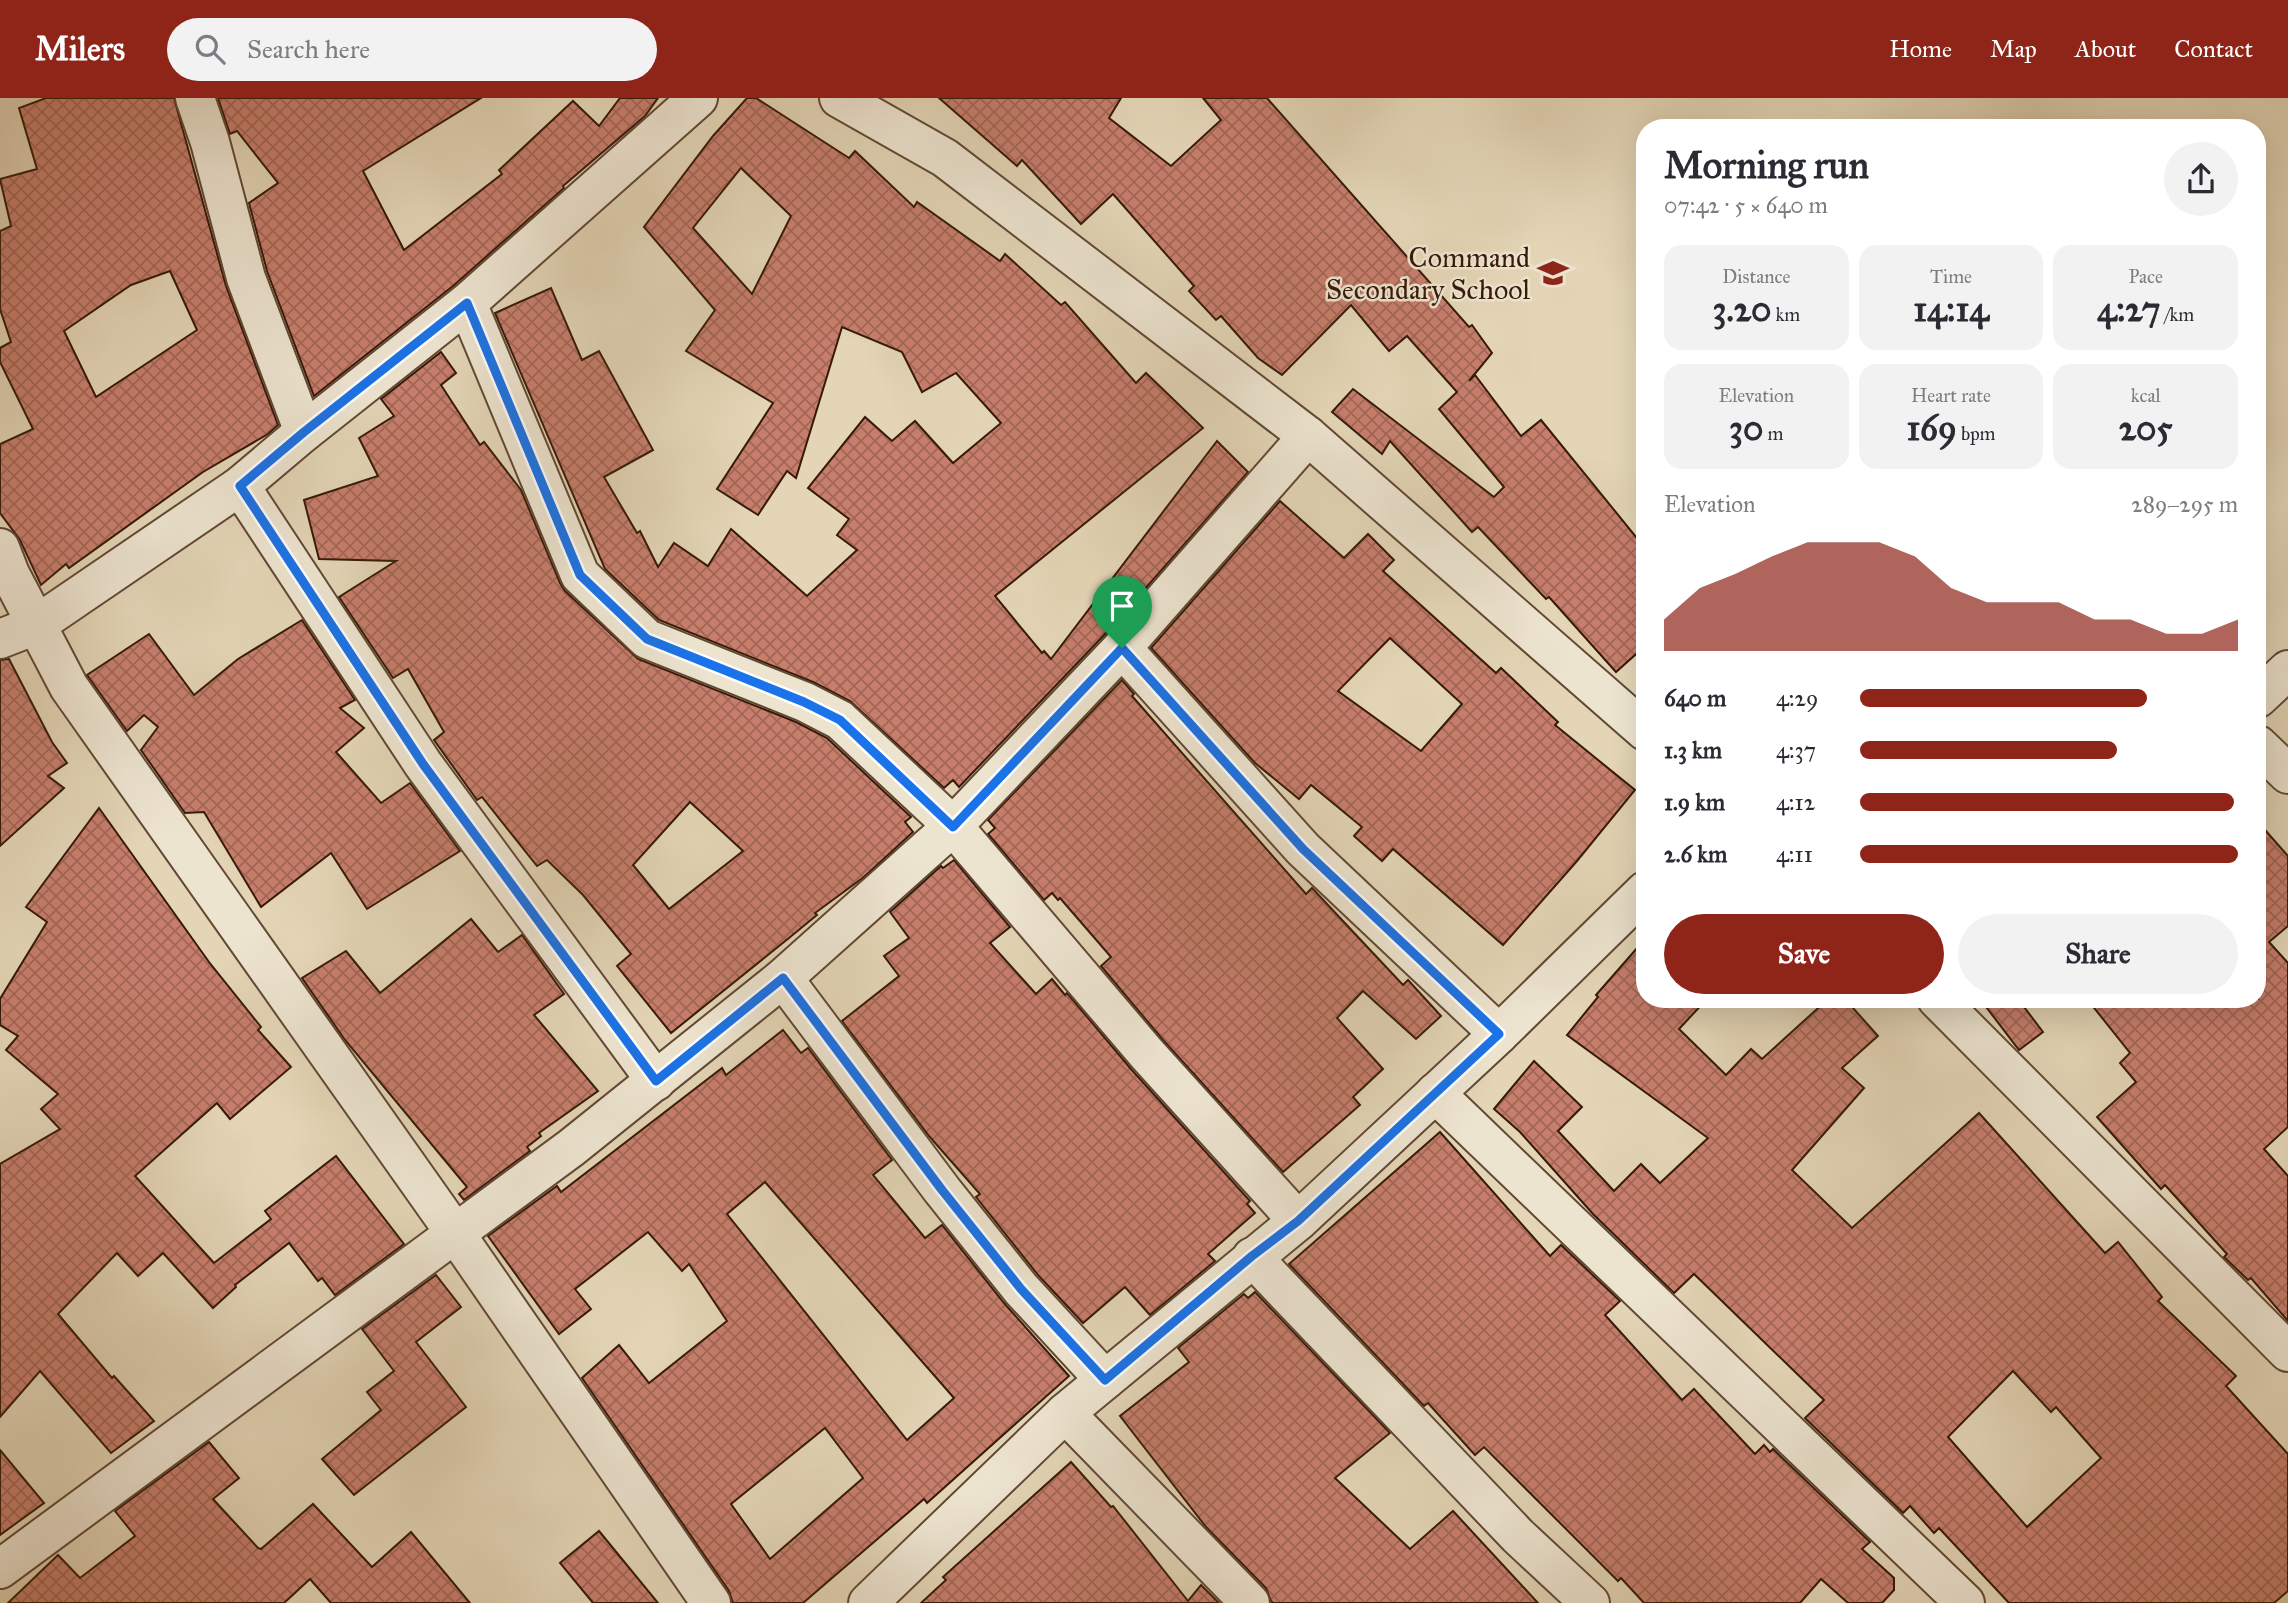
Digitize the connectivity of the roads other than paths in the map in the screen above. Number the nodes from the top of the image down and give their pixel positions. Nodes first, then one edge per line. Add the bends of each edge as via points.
1 (195, 98) edge
2 (698, 98) edge
3 (839, 98) edge
4 (467, 303) junction
5 (304, 432) junction
6 (1308, 436) junction
7 (240, 486) junction
8 (0, 548) edge
9 (36, 625) junction
10 (0, 639) edge
11 (1122, 648) junction
12 (2288, 670) edge
13 (2266, 691) edge
14 (1636, 723) edge
15 (2266, 753) edge
16 (2288, 775) edge
17 (953, 827) junction
18 (1636, 900) edge
19 (783, 978) junction
20 (1946, 1008) edge
21 (1499, 1034) junction
22 (656, 1081) junction
23 (1434, 1093) junction
24 (1298, 1221) junction
25 (455, 1233) junction
26 (1252, 1256) junction
27 (2288, 1352) edge
28 (1105, 1380) junction
29 (1065, 1413) junction
30 (0, 1569) edge
31 (711, 1603) edge
32 (868, 1603) edge
33 (1250, 1603) edge
34 (1590, 1603) edge
35 (1965, 1603) edge

1 - 5 street via 246,278
2 - 4 street
3 - 6 street via 945,158
4 - 5 street
4 - 17 street via 580,575 647,639 840,720
5 - 7 street
6 - 11 street
6 - 14 street
7 - 9 street
7 - 22 street via 423,764
8 - 9 street
9 - 10 street
9 - 25 street via 69,687
11 - 17 street
11 - 21 street via 1303,849
12 - 13 street
15 - 16 street
17 - 19 street
17 - 24 street via 1147,1054
18 - 21 street
19 - 22 street
19 - 28 street via 1013,1279
20 - 27 street
21 - 23 street
22 - 25 street
23 - 24 street
23 - 35 street
24 - 26 street
25 - 30 street
25 - 31 street
26 - 28 street
26 - 34 street via 1518,1536
28 - 29 street
29 - 32 street
29 - 33 street

